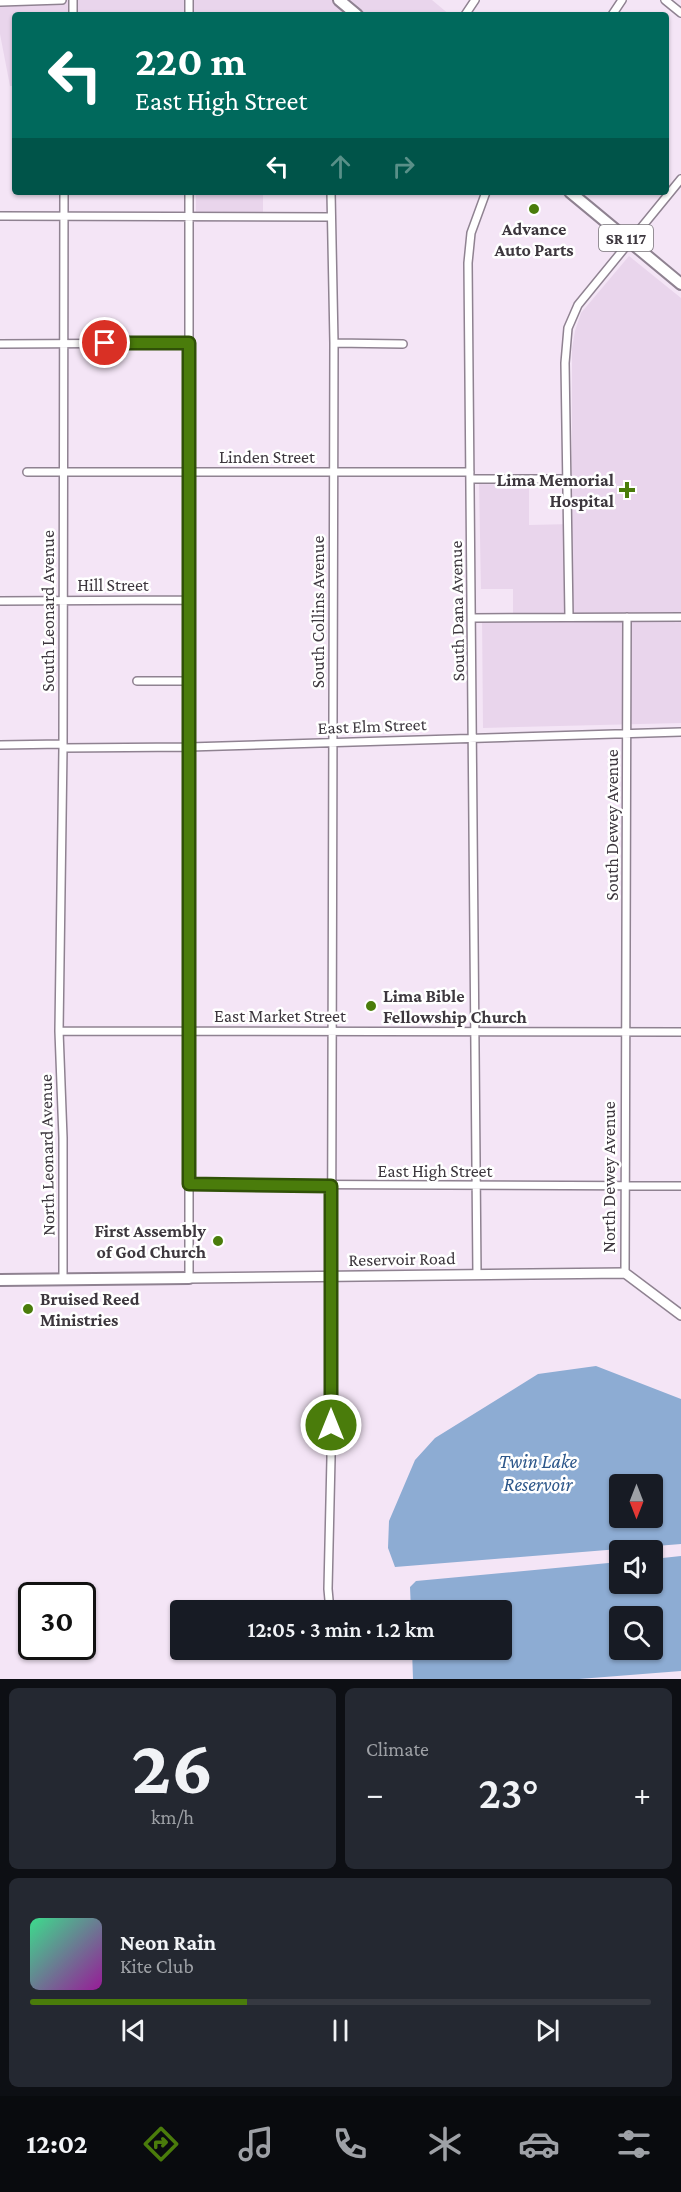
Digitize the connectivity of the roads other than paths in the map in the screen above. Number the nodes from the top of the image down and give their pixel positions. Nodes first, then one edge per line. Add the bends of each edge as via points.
1 (62, 0) edge
2 (339, 0) edge
3 (665, 0) edge
4 (0, 2) edge
5 (353, 12) edge
6 (681, 13) edge
7 (681, 179) edge
8 (669, 194) edge
9 (64, 195) edge
10 (189, 195) edge
11 (331, 195) edge
12 (485, 195) edge
13 (574, 195) edge
14 (668, 195) edge
15 (0, 216) edge
16 (64, 216) junction
17 (189, 216) junction
18 (331, 216) junction
19 (630, 241) junction
20 (681, 284) edge
21 (189, 343) junction
22 (334, 343) junction
23 (0, 344) edge
24 (63, 344) junction
25 (403, 344) dead end
26 (27, 472) dead end
27 (63, 472) junction
28 (189, 472) junction
29 (334, 472) junction
30 (470, 476) junction
31 (566, 479) junction
32 (63, 600) junction
33 (189, 600) junction
34 (0, 601) edge
35 (681, 616) edge
36 (569, 617) junction
37 (627, 617) junction
38 (472, 618) junction
39 (137, 681) dead end
40 (189, 681) junction
41 (681, 732) edge
42 (627, 733) junction
43 (473, 739) junction
44 (332, 742) junction
45 (0, 745) edge
46 (63, 746) junction
47 (189, 747) junction
48 (59, 1031) junction
49 (189, 1031) junction
50 (331, 1031) junction
51 (475, 1032) junction
52 (626, 1032) junction
53 (681, 1032) edge
54 (189, 1184) junction
55 (331, 1186) junction
56 (477, 1186) junction
57 (681, 1186) edge
58 (626, 1187) junction
59 (625, 1273) junction
60 (477, 1275) junction
61 (331, 1276) junction
62 (189, 1278) junction
63 (63, 1280) junction
64 (0, 1281) edge
65 (681, 1315) edge
66 (330, 1600) edge

1 - 4 street
2 - 5 main road
3 - 6 street
7 - 8 street
9 - 16 street, South Leonard Avenue
10 - 17 street
11 - 18 street, South Collins Avenue
12 - 30 street, South Dana Avenue via 471,233 468,263
13 - 19 main road, SR 117
14 - 19 street
15 - 16 street
16 - 17 street
16 - 24 street, South Leonard Avenue
17 - 18 street
17 - 21 street
18 - 22 street, South Collins Avenue
19 - 20 main road, SR 117
19 - 31 street via 585,294 568,328
21 - 24 street
21 - 28 street
22 - 25 street
22 - 29 street, South Collins Avenue
23 - 24 street
24 - 27 street, South Leonard Avenue
26 - 27 street, Linden Street
27 - 28 street, Linden Street
27 - 32 street, South Leonard Avenue
28 - 29 street, Linden Street
28 - 33 street
29 - 30 street, Linden Street
29 - 44 street, South Collins Avenue
30 - 31 street, Linden Street
30 - 38 street, South Dana Avenue
31 - 36 street
32 - 33 street, Hill Street
32 - 34 street, Hill Street
32 - 46 street, South Leonard Avenue
33 - 40 street
35 - 37 street
36 - 37 street
36 - 38 street
37 - 42 street, South Dewey Avenue
38 - 43 street, South Dana Avenue
39 - 40 street
40 - 47 street
41 - 42 street, East Elm Street
42 - 43 street, East Elm Street
42 - 52 street, South Dewey Avenue
43 - 44 street, East Elm Street
43 - 51 street, South Dana Avenue
44 - 47 street, East Elm Street
44 - 50 street, South Collins Avenue
45 - 46 street, East Elm Street
46 - 47 street, East Elm Street
46 - 48 street, South Leonard Avenue
47 - 49 street
48 - 49 street, East Market Street
48 - 63 street, North Leonard Avenue
49 - 50 street, East Market Street
49 - 54 street
50 - 51 street, East Market Street
50 - 55 street, South Collins Avenue
51 - 52 street, East Market Street
51 - 56 street, South Dana Avenue
52 - 53 street, East Market Street
52 - 58 street, North Dewey Avenue
54 - 55 street, East High Street
54 - 62 street
55 - 56 street, East High Street
55 - 61 street, South Collins Avenue
56 - 58 street, East High Street
56 - 60 street, South Dana Avenue
57 - 58 street, East High Street
58 - 59 street, North Dewey Avenue
59 - 60 street, Reservoir Road
59 - 65 street, North Dewey Avenue
60 - 61 street, Reservoir Road
61 - 62 street, Reservoir Road
61 - 66 street, South Collins Avenue
62 - 63 main road, Reservoir Road
63 - 64 main road, Reservoir Road

